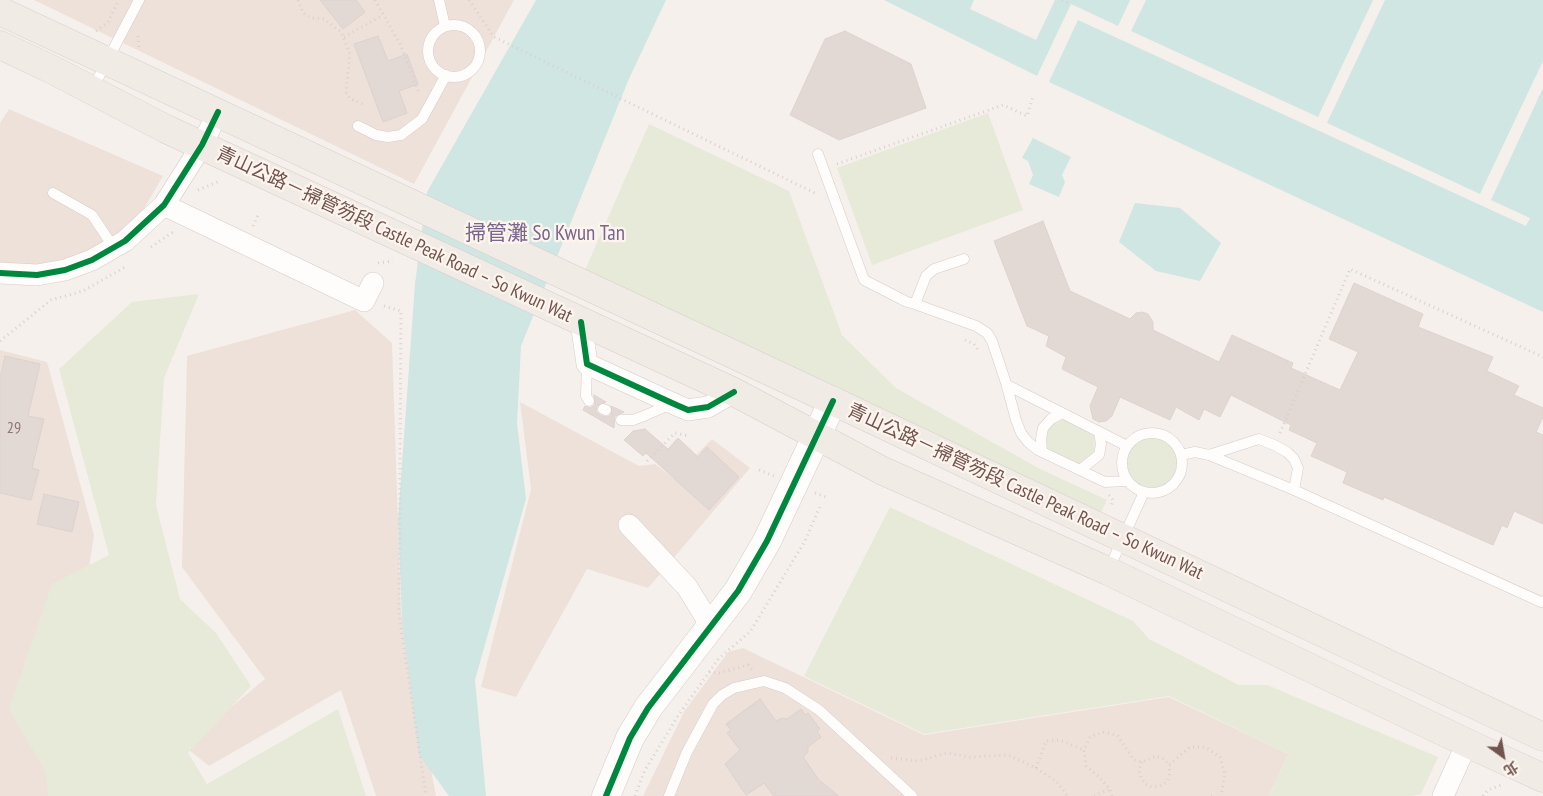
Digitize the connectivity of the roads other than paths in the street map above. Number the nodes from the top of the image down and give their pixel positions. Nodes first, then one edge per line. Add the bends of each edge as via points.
1 (138, 0) edge
2 (439, 0) edge
3 (0, 11) edge
4 (445, 26) junction
5 (0, 46) edge
6 (108, 60) junction
7 (446, 76) junction
8 (91, 91) junction
9 (218, 112) junction
10 (358, 126) dead end
11 (202, 145) junction
12 (818, 154) dead end
13 (53, 193) dead end
14 (164, 205) junction
15 (114, 248) junction
16 (964, 259) dead end
17 (0, 273) edge
18 (368, 292) road end
19 (915, 304) junction
20 (574, 319) junction
21 (587, 364) junction
22 (1006, 385) junction
23 (734, 392) junction
24 (589, 401) dead end
25 (834, 401) junction
26 (672, 403) junction
27 (1062, 413) junction
28 (620, 420) dead end
29 (1099, 432) junction
30 (816, 436) junction
31 (1127, 446) junction
32 (1042, 452) junction
33 (1209, 455) junction
34 (1181, 456) junction
35 (1080, 470) junction
36 (1127, 481) junction
37 (1294, 490) junction
38 (1144, 492) junction
39 (629, 525) dead end
40 (1123, 539) junction
41 (1108, 571) junction
42 (1543, 601) edge
43 (711, 626) junction
44 (1543, 737) edge
45 (1467, 743) junction
46 (1543, 778) edge
47 (606, 796) edge
48 (669, 796) edge
49 (912, 796) edge
50 (1443, 796) edge

1 - 6 lane
2 - 4 lane
3 - 6 main road, 青山公路－掃管笏段 Castle Peak Road – So Kwun Wat
4 - 7 lane via 432,36 428,52 433,67
4 - 7 lane via 462,26 476,38 479,46 479,55 470,70 462,75
5 - 8 main road, 青山公路－掃管笏段 Castle Peak Road – So Kwun Wat
6 - 8 lane
6 - 9 main road, 青山公路－掃管笏段 Castle Peak Road – So Kwun Wat
7 - 10 lane via 422,119 401,135 388,137
8 - 11 main road, 青山公路－掃管笏段 Castle Peak Road – So Kwun Wat
9 - 11 street
9 - 25 main road, 青山公路－掃管笏段 Castle Peak Road – So Kwun Wat
11 - 14 street
11 - 20 main road, 青山公路－掃管笏段 Castle Peak Road – So Kwun Wat
12 - 19 lane via 864,280
13 - 15 lane via 92,215
14 - 15 street
14 - 18 street
15 - 17 street via 77,266 50,273
16 - 19 lane via 934,269 926,276
19 - 22 lane via 976,326 986,333 992,341
20 - 21 street
20 - 23 main road, 青山公路－掃管笏段 Castle Peak Road – So Kwun Wat
21 - 24 lane via 586,396
21 - 26 street
22 - 27 lane
22 - 32 lane via 1021,433
23 - 26 street via 708,407 688,410
23 - 30 main road, 青山公路－掃管笏段 Castle Peak Road – So Kwun Wat
25 - 30 street
25 - 40 main road, 青山公路－掃管笏段 Castle Peak Road – So Kwun Wat
26 - 28 lane via 638,418
27 - 29 lane
27 - 32 lane via 1043,428
29 - 31 lane
29 - 35 lane via 1099,455
30 - 41 main road, 青山公路－掃管笏段 Castle Peak Road – So Kwun Wat via 884,471
30 - 43 street via 767,541 738,591
31 - 34 lane via 1133,438 1152,432 1170,439
31 - 36 lane via 1121,464
32 - 35 lane
33 - 34 lane via 1195,452
33 - 37 lane
33 - 37 lane via 1259,439 1274,445 1294,459 1298,468
34 - 38 lane via 1182,466 1173,484 1159,492
35 - 36 lane via 1105,482
36 - 38 lane
37 - 42 lane
38 - 40 lane
39 - 43 street via 687,587
40 - 41 lane
40 - 44 main road, 青山公路－掃管笏段 Castle Peak Road – So Kwun Wat
41 - 45 main road, 青山公路－掃管笏段 Castle Peak Road – So Kwun Wat
43 - 47 street via 648,708 630,738
45 - 46 main road, 青山公路－掃管笏段 Castle Peak Road – So Kwun Wat
45 - 50 street
48 - 49 lane via 687,752 713,704 734,688 758,682 785,688 819,710

